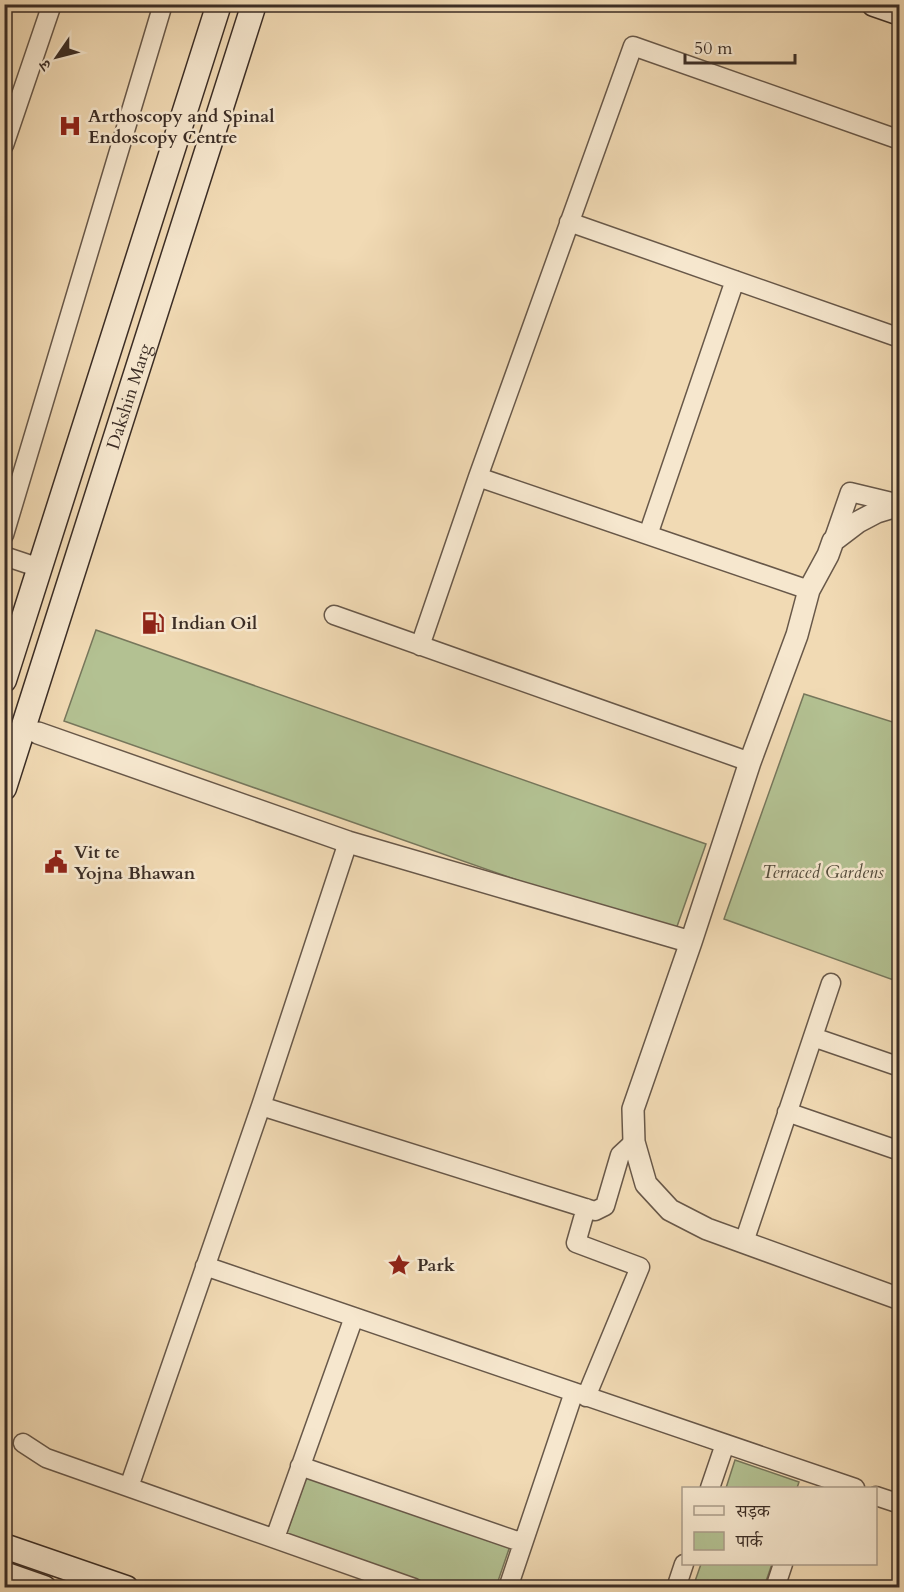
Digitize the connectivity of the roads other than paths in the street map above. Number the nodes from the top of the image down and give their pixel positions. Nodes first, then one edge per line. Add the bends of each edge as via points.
1 (52, 4) edge
2 (163, 4) edge
3 (254, 4) edge
4 (874, 4) edge
5 (217, 5) edge
6 (900, 13) edge
7 (900, 140) edge
8 (4, 145) edge
9 (569, 222) junction
10 (735, 280) junction
11 (900, 338) edge
12 (478, 477) junction
13 (900, 505) edge
14 (4, 535) edge
15 (648, 535) junction
16 (833, 541) junction
17 (4, 556) edge
18 (32, 565) dead end
19 (809, 590) junction
20 (334, 615) dead end
21 (420, 646) junction
22 (4, 680) edge
23 (38, 732) dead end
24 (750, 762) junction
25 (4, 788) edge
26 (348, 842) junction
27 (691, 942) junction
28 (831, 983) dead end
29 (813, 1037) junction
30 (900, 1067) edge
31 (261, 1106) junction
32 (787, 1112) junction
33 (634, 1142) junction
34 (900, 1151) edge
35 (586, 1208) junction
36 (744, 1242) junction
37 (205, 1266) junction
38 (900, 1299) edge
39 (354, 1317) junction
40 (580, 1394) junction
41 (23, 1443) dead end
42 (725, 1444) junction
43 (300, 1466) junction
44 (810, 1481) edge
45 (129, 1487) junction
46 (710, 1487) edge
47 (849, 1487) edge
48 (877, 1496) edge
49 (900, 1504) edge
50 (275, 1538) junction
51 (523, 1542) junction
52 (4, 1546) edge
53 (683, 1565) edge
54 (782, 1565) edge
55 (4, 1574) edge
56 (44, 1587) edge
57 (126, 1587) edge
58 (414, 1587) edge
59 (508, 1587) edge
60 (676, 1587) edge
61 (775, 1587) edge

1 - 8 street
2 - 14 street
3 - 25 main road, Dakshin Marg
4 - 6 main road
5 - 22 main road, Dakshin Marg
7 - 9 street via 633,46
9 - 10 street
9 - 12 street
10 - 11 street
10 - 15 street
12 - 15 street
12 - 21 street
13 - 16 street via 858,522
13 - 16 street via 850,492
15 - 19 street
16 - 19 street
17 - 18 street
19 - 24 street via 797,635
20 - 21 street
21 - 24 street
23 - 26 street
24 - 27 street
26 - 27 street
26 - 31 street
27 - 33 street via 633,1109
28 - 29 street
29 - 30 street
29 - 32 street
31 - 35 street
31 - 37 street
32 - 34 street
32 - 36 street
33 - 35 street via 620,1155 605,1206 595,1211
33 - 36 street via 646,1184 670,1210
35 - 40 street via 576,1243 640,1267
36 - 38 street
37 - 39 street
37 - 45 street
39 - 40 street
39 - 43 street
40 - 42 street
40 - 51 street
41 - 45 street via 46,1458
42 - 44 street
42 - 46 street
43 - 50 street
43 - 51 street
44 - 47 street
45 - 50 street
48 - 49 street
50 - 58 street
51 - 59 street
52 - 57 main road
53 - 60 street
54 - 61 street
55 - 56 main road

